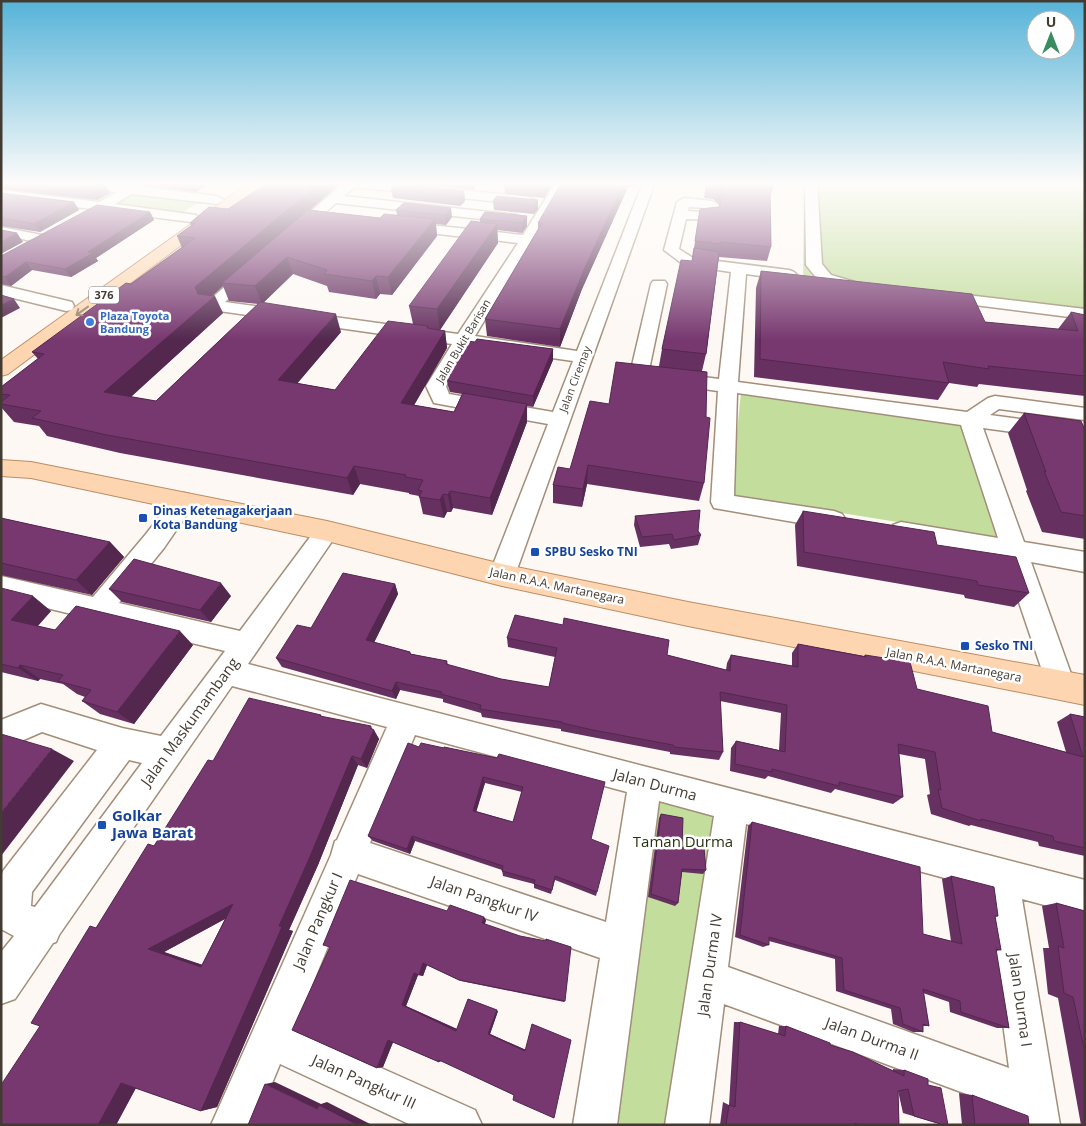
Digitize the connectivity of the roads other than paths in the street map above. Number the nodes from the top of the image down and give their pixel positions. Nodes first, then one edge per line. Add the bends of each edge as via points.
1 (28, 235) edge
2 (167, 235) edge
3 (188, 235) edge
4 (293, 235) edge
5 (477, 235) edge
6 (530, 235) edge
7 (629, 235) edge
8 (676, 235) edge
9 (813, 235) edge
10 (526, 240) junction
11 (284, 242) edge
12 (26, 248) edge
13 (262, 261) edge
14 (739, 268) junction
15 (789, 274) edge
16 (659, 284) dead end
17 (873, 289) edge
18 (1, 290) edge
19 (921, 294) edge
20 (66, 306) junction
21 (1085, 314) edge
22 (462, 340) junction
23 (1, 349) edge
24 (583, 357) junction
25 (1, 370) edge
26 (728, 387) junction
27 (1085, 414) edge
28 (560, 420) junction
29 (970, 420) junction
30 (1085, 435) edge
31 (1, 451) edge
32 (1, 468) edge
33 (31, 470) junction
34 (184, 501) junction
35 (850, 523) edge
36 (879, 528) edge
37 (327, 532) junction
38 (1016, 550) junction
39 (1085, 562) edge
40 (502, 575) junction
41 (1, 586) edge
42 (98, 610) junction
43 (246, 644) junction
44 (226, 671) junction
45 (1072, 687) edge
46 (406, 719) junction
47 (1, 739) edge
48 (122, 743) junction
49 (168, 753) junction
50 (645, 782) junction
51 (732, 805) junction
52 (347, 853) junction
53 (1001, 876) junction
54 (1085, 898) edge
55 (43, 929) junction
56 (621, 946) junction
57 (709, 979) junction
58 (1, 985) edge
59 (269, 1038) junction
60 (1036, 1112) edge
61 (233, 1125) edge
62 (460, 1125) edge
63 (595, 1125) edge
64 (687, 1125) edge

1 - 12 street via 46,237
2 - 20 main road, 376
3 -> 25 main road, 376
4 - 11 street
5 - 10 street
6 - 10 street, Jalan Bukit Barisan
7 - 24 street, Jalan Ciremay
8 - 14 street via 671,250 689,262
9 - 17 street via 814,265 825,278
10 - 22 street, Jalan Bukit Barisan
13 - 22 street via 212,305
14 - 15 street
14 - 26 street
16 - 26 street via 639,374
18 - 20 street
19 - 21 street
20 - 23 main road, 376
22 - 24 street
22 - 28 street, Jalan Bukit Barisan via 436,386 441,399
24 - 28 street, Jalan Ciremay
26 - 29 street
26 - 35 street via 722,502
27 - 29 street via 995,402
28 - 40 street, Jalan Ciremay
29 - 30 street
29 - 38 street
31 - 33 main road, Jalan R.A.A. Martanegara via 16,456
32 - 33 main road, Jalan R.A.A. Martanegara
33 - 34 main road, Jalan R.A.A. Martanegara
34 - 37 main road, Jalan R.A.A. Martanegara
34 - 42 street
36 - 38 street
37 - 40 main road, Jalan R.A.A. Martanegara
37 - 43 street, Jalan Maskumambang
38 - 39 street
38 - 45 street
40 - 45 main road, Jalan R.A.A. Martanegara
41 - 42 street
42 - 43 street
43 - 44 street, Jalan Maskumambang
44 - 46 street, Jalan Durma
44 - 49 street, Jalan Maskumambang
46 - 50 street, Jalan Durma
46 - 52 street, Jalan Pangkur I
47 - 48 street via 8,732 41,718
48 - 49 street
48 - 55 street via 16,884 12,902 15,918
49 - 55 street, Jalan Maskumambang
50 - 51 street, Jalan Durma
50 - 56 street
51 - 53 street, Jalan Durma
51 - 57 street, Jalan Durma IV
52 - 56 street, Jalan Pangkur IV
52 - 59 street, Jalan Pangkur I
53 - 54 street, Jalan Durma
53 - 60 street, Jalan Durma I
55 - 58 street, Jalan Maskumambang
56 - 63 street
57 - 60 street, Jalan Durma II
57 - 64 street, Jalan Durma IV
59 - 61 street, Jalan Pangkur I
59 - 62 street, Jalan Pangkur III

